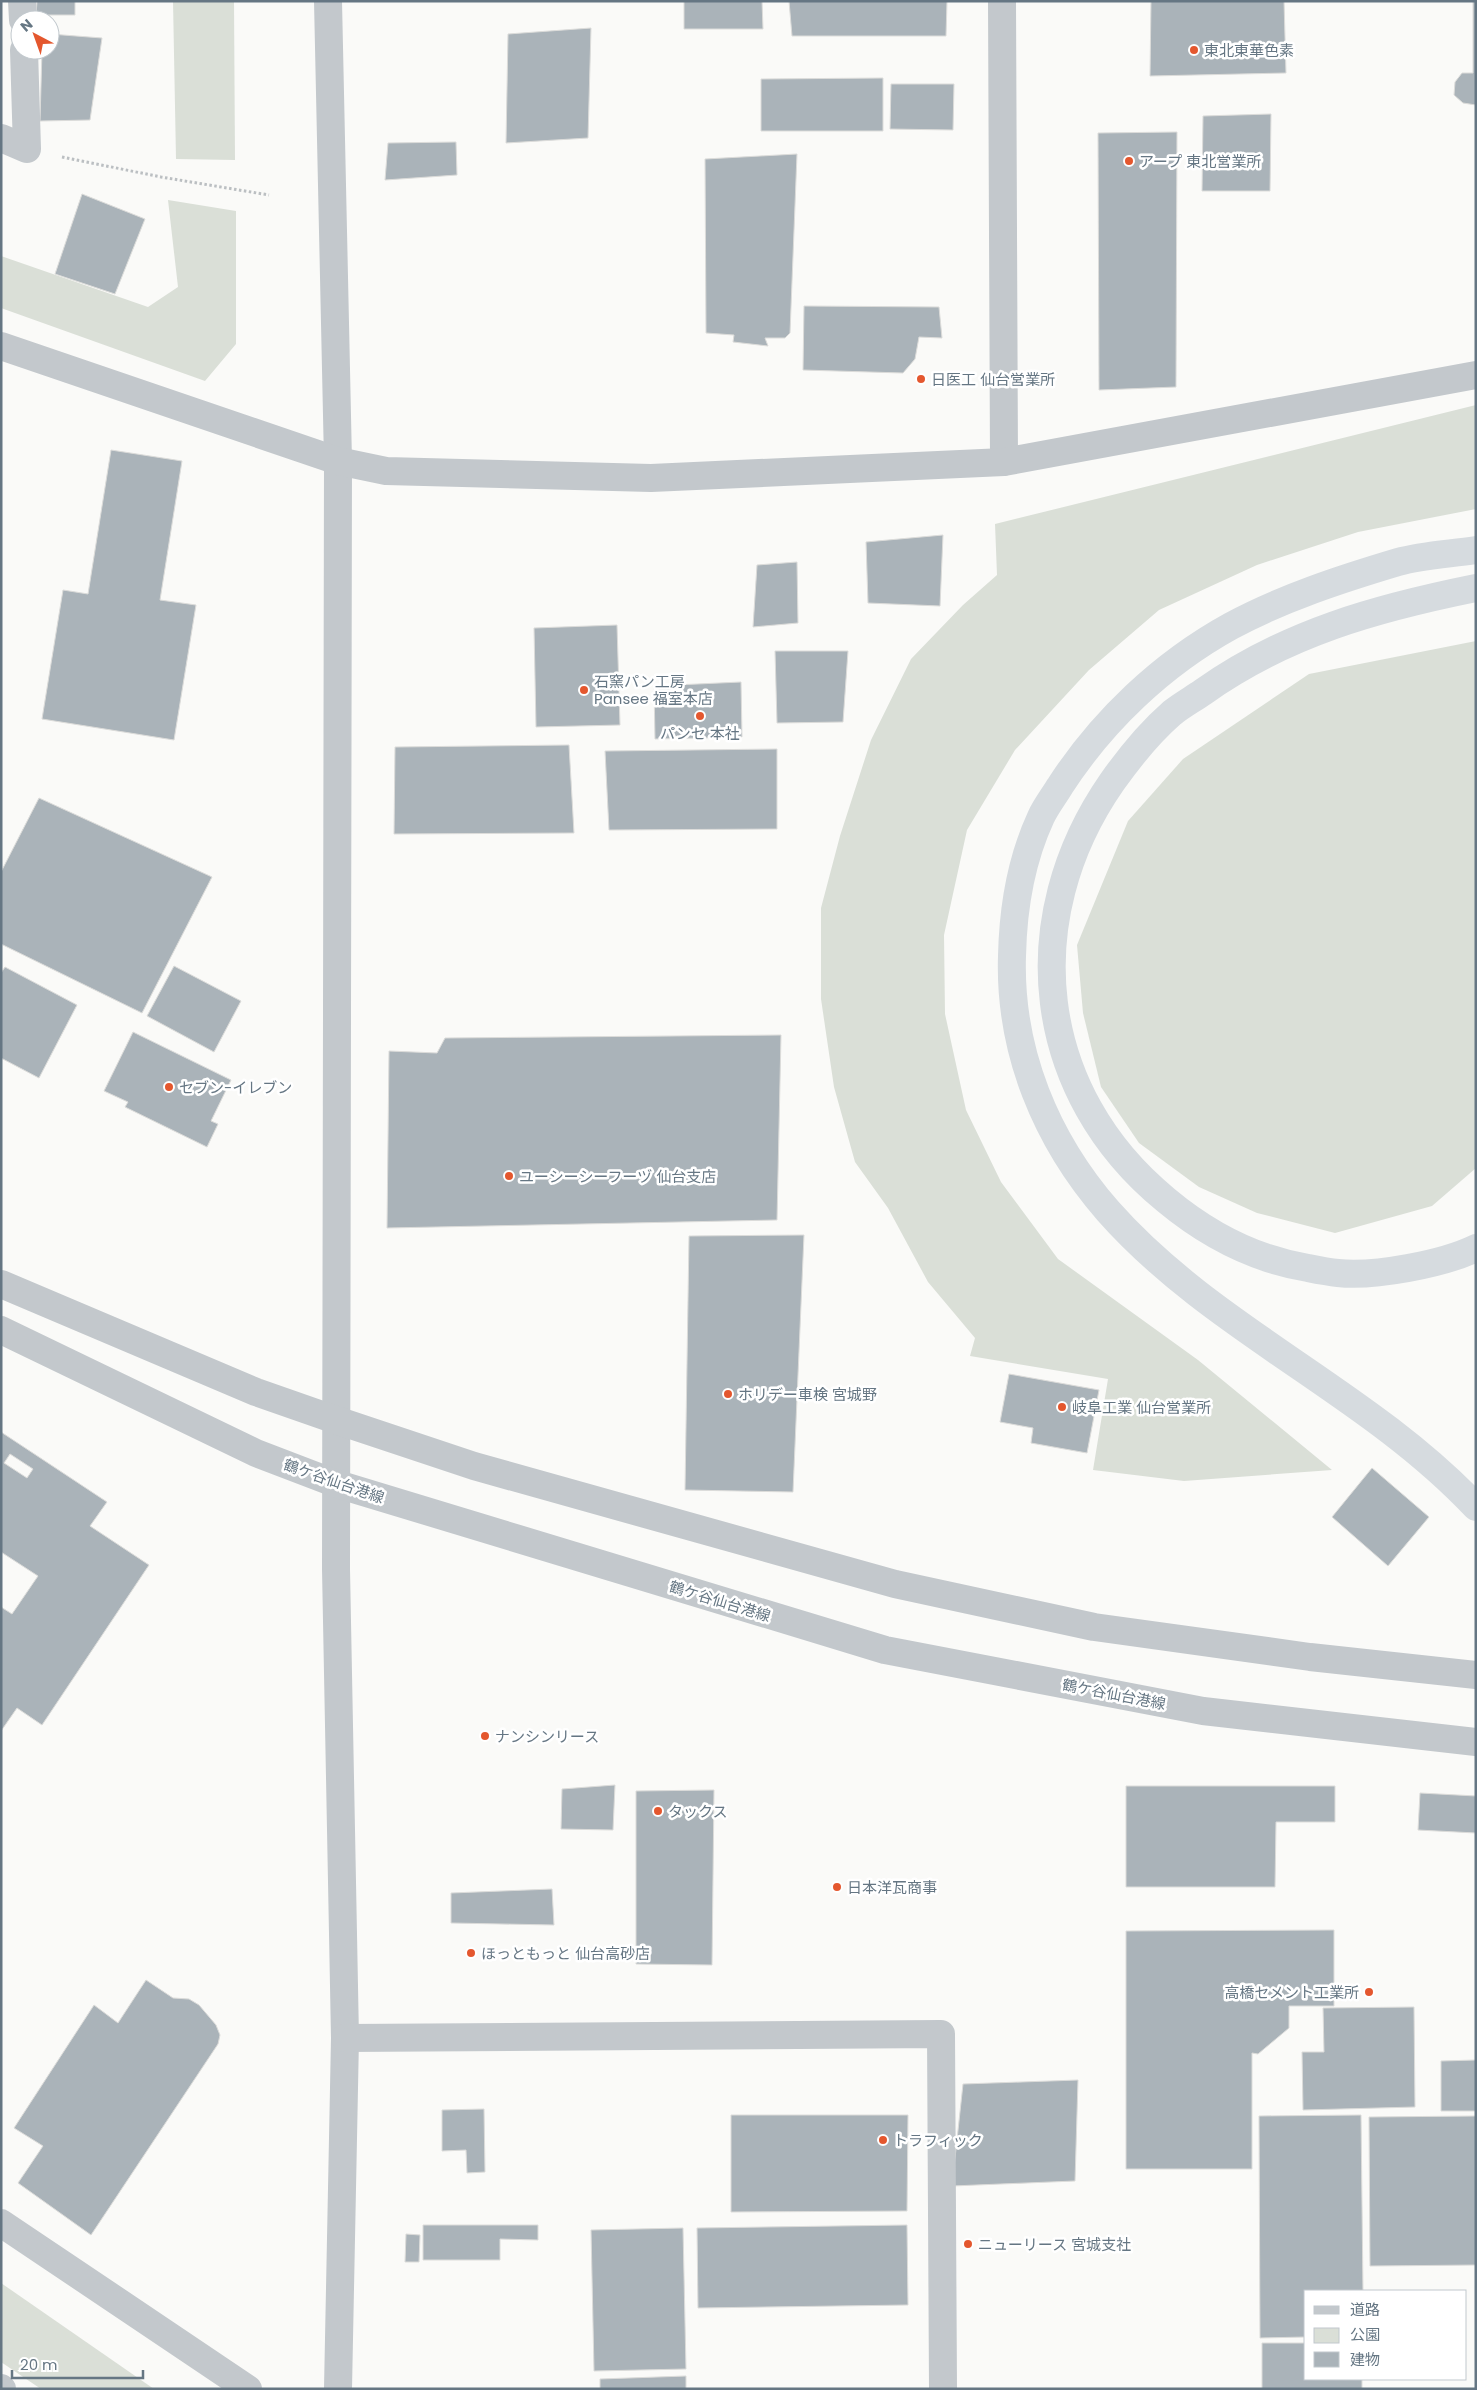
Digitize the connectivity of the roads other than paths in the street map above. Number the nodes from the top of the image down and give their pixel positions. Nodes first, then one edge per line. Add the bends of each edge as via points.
1 (328, 1) edge
2 (1002, 1) edge
3 (24, 60) edge
4 (1, 138) edge
5 (1, 346) edge
6 (1476, 375) edge
7 (338, 460) junction
8 (1004, 462) junction
9 (1476, 550) edge
10 (1476, 588) edge
11 (1476, 1248) edge
12 (1, 1284) edge
13 (1, 1330) edge
14 (336, 1420) junction
15 (337, 1484) junction
16 (1476, 1507) edge
17 (1476, 1675) edge
18 (1476, 1742) edge
19 (345, 2038) junction
20 (1, 2223) edge
21 (248, 2389) edge
22 (338, 2389) edge
23 (943, 2389) edge

1 - 7 street
2 - 8 street
3 - 4 street via 27,149
5 - 7 street
6 - 8 street
7 - 8 street via 386,471 651,478
7 - 14 street
9 - 16 highway via 1401,561 1291,598 1230,627 1174,663 1123,708 1080,756 1041,815 1022,873 1012,928 1011,984 1020,1045 1039,1102 1065,1156 1108,1211 1156,1259 1219,1310 1400,1438
10 - 11 highway via 1408,602 1339,623 1272,649 1172,713 1130,758 1101,799 1069,863 1055,922 1050,982 1059,1039 1080,1095 1110,1144 1145,1183 1185,1216 1229,1244 1278,1263 1341,1274 1406,1269
12 - 14 street via 256,1392
13 - 15 street, 鶴ケ谷仙台港線 via 256,1453
14 - 15 street
14 - 17 street via 474,1466 895,1584 1094,1627
15 - 18 street, 鶴ケ谷仙台港線 via 885,1650 1203,1710
15 - 19 street
19 - 22 street
19 - 23 street via 941,2034
20 - 21 street

